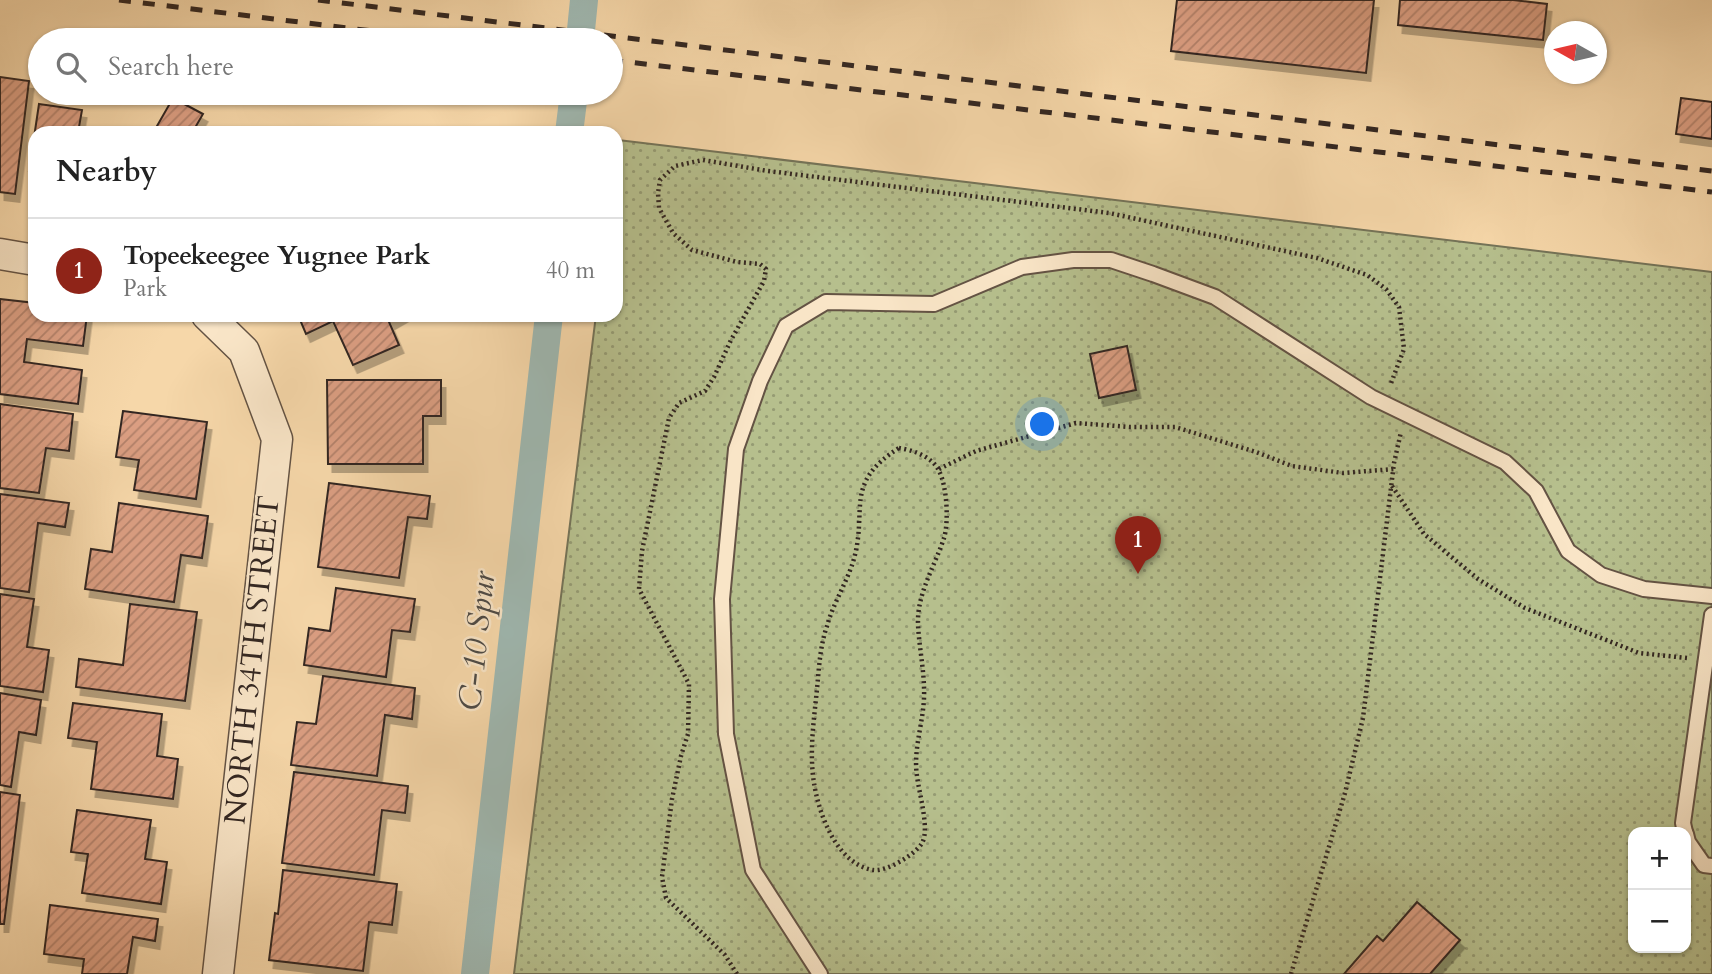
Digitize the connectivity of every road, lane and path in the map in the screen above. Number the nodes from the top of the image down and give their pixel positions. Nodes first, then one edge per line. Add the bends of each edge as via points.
1 (0, 254) edge
2 (28, 259) edge
3 (214, 322) edge
4 (1383, 403) junction
5 (1405, 414) junction
6 (939, 469) junction
7 (1394, 469) junction
8 (1392, 486) junction
9 (1712, 596) edge
10 (1712, 615) edge
11 (1706, 660) junction
12 (1684, 827) edge
13 (1691, 846) edge
14 (1712, 866) edge
15 (218, 974) edge
16 (737, 974) edge
17 (820, 974) edge
18 (1291, 974) edge

1 - 2 street
3 - 15 street, NORTH 34TH STREET via 244,351 277,439
4 - 5 lane
4 - 16 path via 1404,349 1399,307 1386,289 1367,275 1317,258 1109,213 703,160 674,166 660,180 658,193 659,208 673,233 692,250 766,269 764,281 705,391 679,403 669,418 642,551 639,589 688,684 688,734 671,799 662,877 666,898 725,955
4 - 17 lane via 1215,297 1111,260 1022,267 934,304 826,302 786,326 736,449 722,599 726,734 753,870
5 - 7 path
5 - 9 lane via 1505,462 1536,491 1569,551 1601,575 1644,589
6 - 6 path via 947,503 944,536 926,580 918,620 924,695 915,762 926,830 922,844 890,868 875,870 856,864 842,851 827,828 814,785 811,744 821,654 827,626 852,567 859,540 862,487 871,470 899,448 923,456
6 - 7 path via 976,451 1076,423 1175,427 1292,466 1343,473
7 - 8 path
8 - 11 path via 1424,534 1478,579 1525,608 1639,653
8 - 18 path via 1363,718
10 - 11 lane
11 - 12 lane
13 - 14 lane via 1704,864

